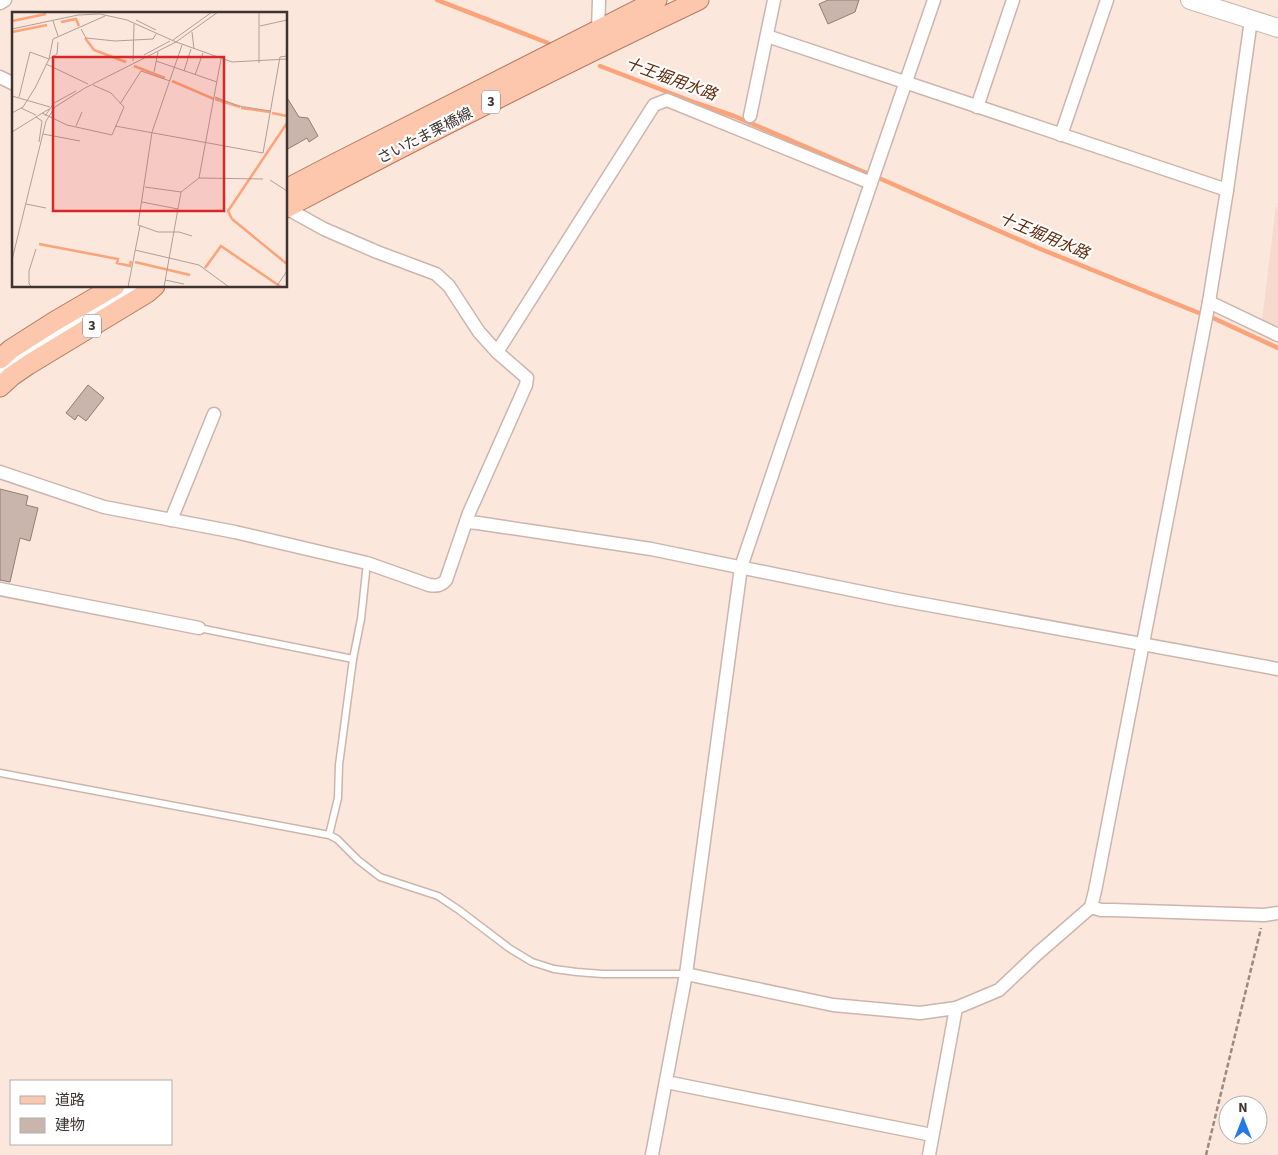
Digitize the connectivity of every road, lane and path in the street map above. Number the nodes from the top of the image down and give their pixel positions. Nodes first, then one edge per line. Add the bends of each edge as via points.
1 (5, 0) edge
2 (599, 0) edge
3 (657, 0) edge
4 (698, 0) edge
5 (774, 0) edge
6 (934, 0) edge
7 (1013, 0) edge
8 (1108, 0) edge
9 (1190, 0) edge
10 (0, 3) edge
11 (1251, 20) junction
12 (1278, 28) edge
13 (598, 31) junction
14 (766, 36) junction
15 (0, 77) edge
16 (12, 83) edge
17 (906, 83) junction
18 (977, 107) junction
19 (750, 116) dead end
20 (1061, 135) junction
21 (870, 183) junction
22 (288, 188) edge
23 (1227, 190) junction
24 (288, 207) edge
25 (288, 209) edge
26 (112, 288) edge
27 (135, 288) edge
28 (152, 288) edge
29 (1209, 302) junction
30 (1278, 335) edge
31 (497, 352) junction
32 (0, 359) edge
33 (0, 370) edge
34 (0, 387) edge
35 (214, 414) dead end
36 (0, 472) edge
37 (171, 520) junction
38 (466, 522) junction
39 (367, 563) junction
40 (741, 566) junction
41 (0, 589) edge
42 (200, 628) joint
43 (1142, 644) junction
44 (353, 659) junction
45 (1278, 669) edge
46 (0, 773) edge
47 (329, 835) junction
48 (1091, 907) junction
49 (1278, 914) edge
50 (1264, 915) junction
51 (686, 974) junction
52 (956, 1008) junction
53 (666, 1082) junction
54 (932, 1135) junction
55 (652, 1155) edge
56 (929, 1155) edge
57 (1206, 1155) edge

1 - 10 street
2 - 13 street
3 - 13 main road, さいたま栗橋線 / 3
4 - 24 main road, さいたま栗橋線 / 3
5 - 14 street
6 - 17 street
7 - 18 street
8 - 20 street
9 - 11 street
11 - 12 street
11 - 23 street
13 - 22 main road, さいたま栗橋線 / 3
14 - 17 street
14 - 19 street
15 - 16 street
17 - 18 street
17 - 21 street
18 - 20 street
20 - 23 street
21 - 31 street via 667,100 654,105
21 - 40 street
23 - 29 street
25 - 31 street via 324,230 436,274
26 - 32 main road, 3 via 40,330
27 - 33 street
28 - 34 main road, 3 via 28,365
29 - 30 street
29 - 43 street
31 - 38 street via 527,378 526,385
35 - 37 street
36 - 37 street via 104,507
37 - 39 street
38 - 39 street via 443,584 429,585
38 - 40 street via 651,549
39 - 44 lane
40 - 43 street
40 - 51 street
41 - 42 street
42 - 44 lane
43 - 45 street
43 - 48 street
44 - 47 lane via 339,765 338,798
46 - 47 lane
47 - 51 lane via 380,877 438,896 532,962 577,972
48 - 50 street
48 - 52 street via 999,990
49 - 50 street
50 - 57 path
51 - 52 street via 833,1005 920,1013
51 - 53 street
52 - 54 street
53 - 54 street
53 - 55 street
54 - 56 street

